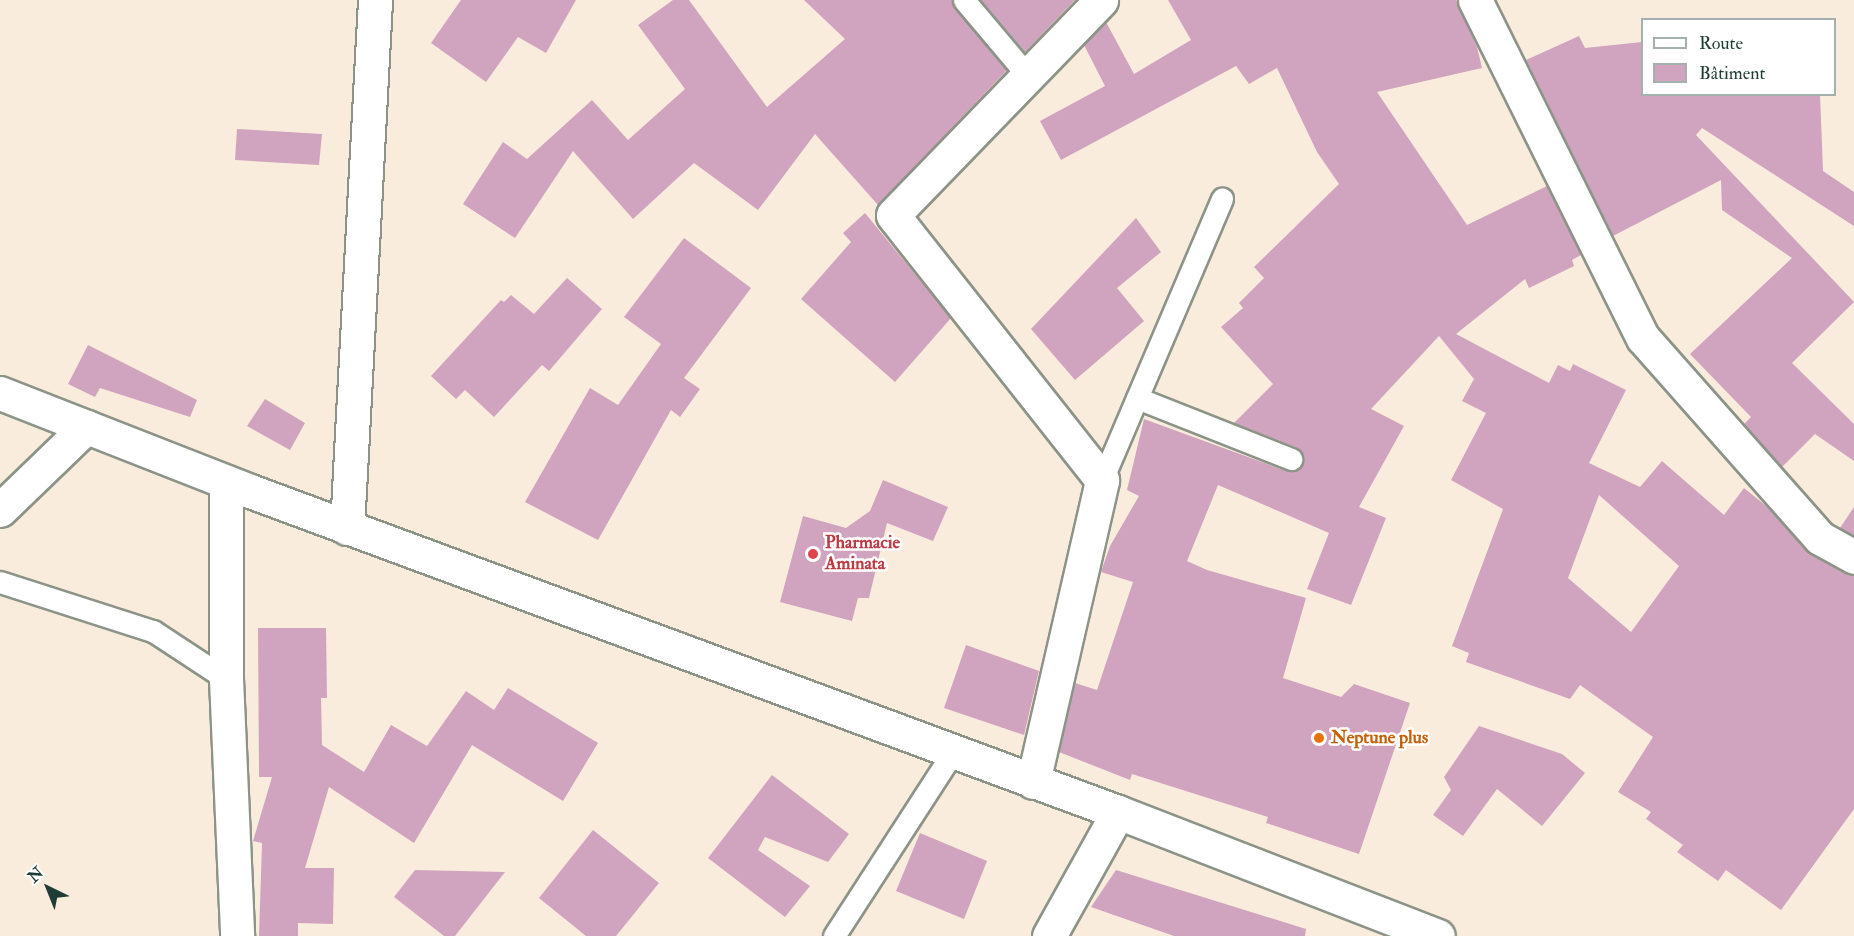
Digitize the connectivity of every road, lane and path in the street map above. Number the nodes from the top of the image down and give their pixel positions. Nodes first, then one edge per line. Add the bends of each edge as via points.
1 (375, 0) edge
2 (964, 0) edge
3 (1101, 0) edge
4 (1475, 0) edge
5 (1028, 76) junction
6 (1222, 199) dead end
7 (0, 393) edge
8 (1137, 398) junction
9 (86, 427) junction
10 (1291, 459) dead end
11 (1102, 480) junction
12 (226, 482) junction
13 (0, 510) edge
14 (347, 528) junction
15 (1854, 557) edge
16 (0, 582) edge
17 (226, 679) junction
18 (953, 752) junction
19 (1033, 782) junction
20 (1118, 812) junction
21 (237, 936) edge
22 (834, 936) edge
23 (1049, 936) edge
24 (1438, 936) edge

1 - 14 street
2 - 5 lane
3 - 5 street
4 - 15 street via 1643,338 1820,538
5 - 11 street via 893,215
6 - 8 lane
7 - 9 street
8 - 10 lane
8 - 11 lane
9 - 12 street
9 - 13 street
11 - 19 street
12 - 14 street
12 - 17 street
14 - 18 street
16 - 17 lane via 153,632
17 - 21 street
18 - 19 street
18 - 22 lane
19 - 20 street
20 - 23 street
20 - 24 street

